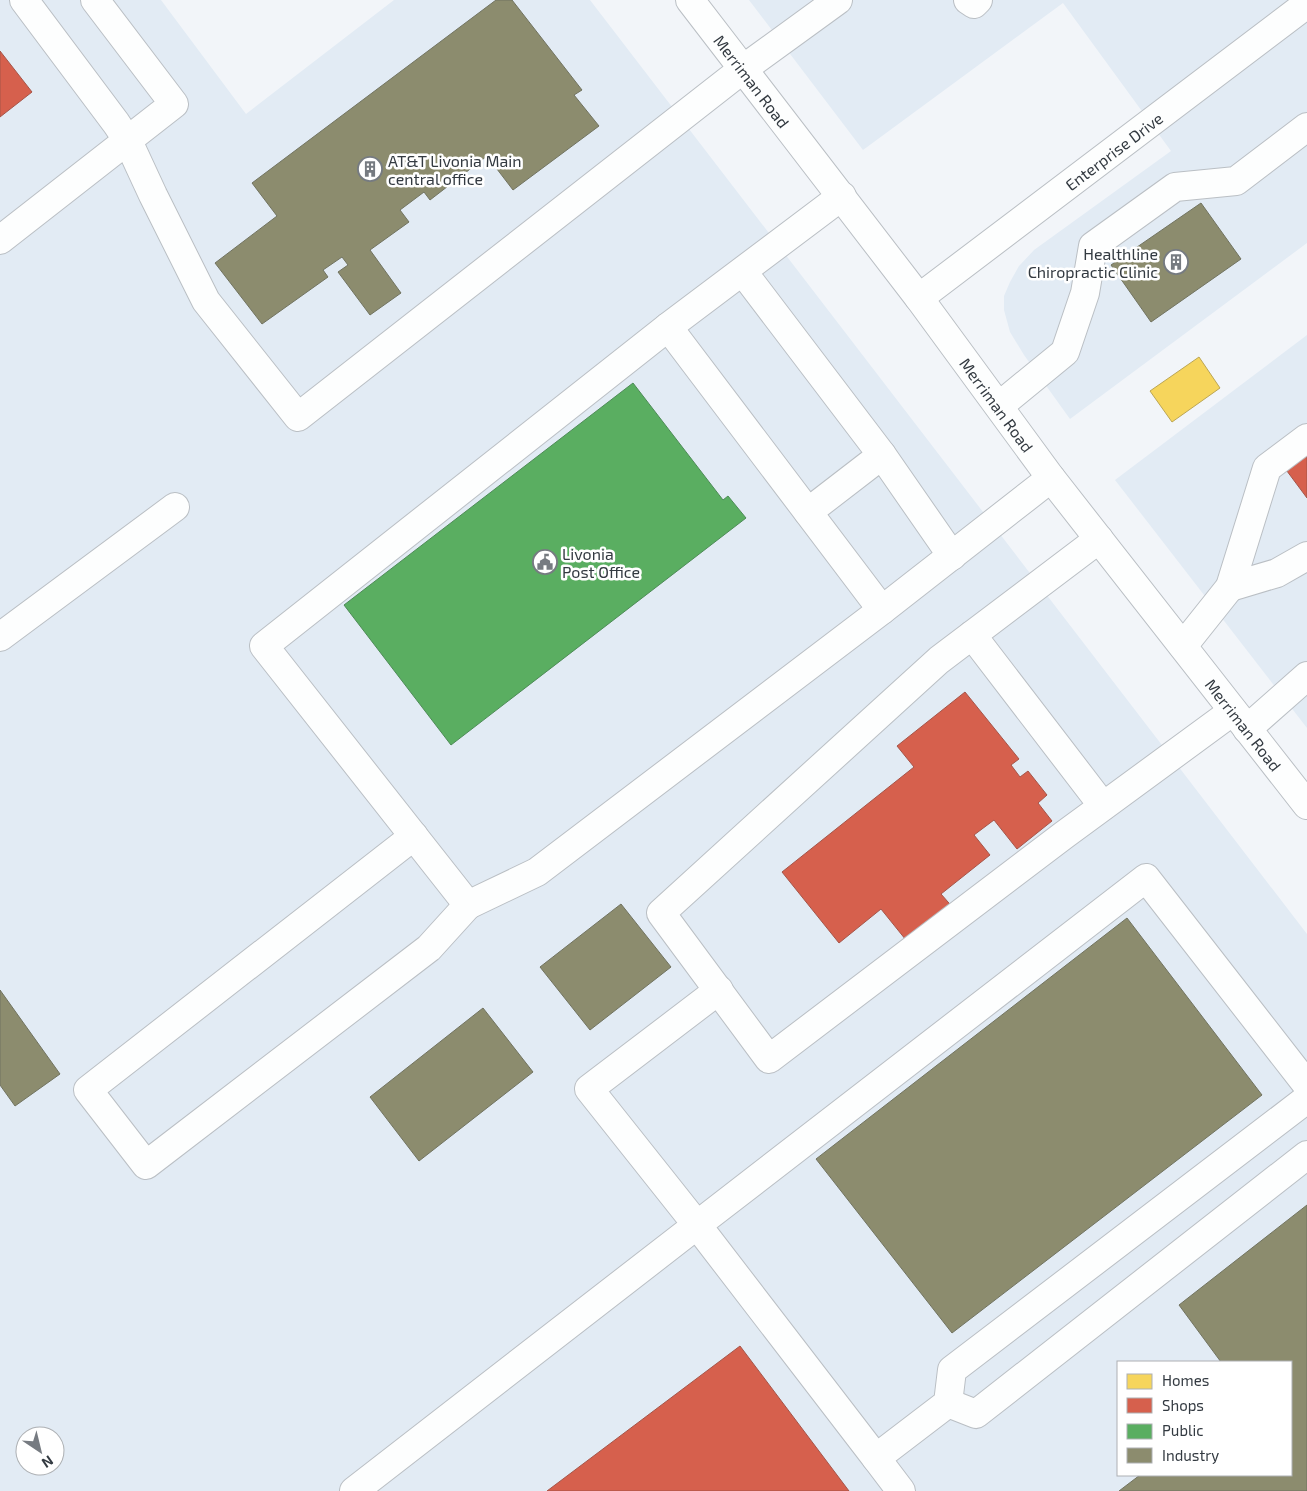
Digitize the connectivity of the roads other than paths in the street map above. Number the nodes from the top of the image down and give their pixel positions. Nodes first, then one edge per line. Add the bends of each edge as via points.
1 (24, 0) edge
2 (95, 0) edge
3 (690, 0) edge
4 (838, 0) edge
5 (968, 0) edge
6 (978, 0) edge
7 (1307, 4) edge
8 (743, 69) junction
9 (1307, 127) edge
10 (128, 141) junction
11 (842, 196) junction
12 (0, 240) edge
13 (743, 272) junction
14 (919, 298) junction
15 (668, 327) junction
16 (999, 406) junction
17 (1307, 438) edge
18 (882, 455) junction
19 (1051, 478) junction
20 (175, 507) dead end
21 (808, 512) junction
22 (1099, 539) junction
23 (952, 556) junction
24 (1307, 556) edge
25 (1230, 587) junction
26 (882, 610) junction
27 (972, 635) junction
28 (0, 637) edge
29 (1183, 646) junction
30 (1307, 676) edge
31 (1240, 720) junction
32 (1305, 799) edge
33 (1103, 806) junction
34 (420, 844) junction
35 (468, 905) junction
36 (719, 990) junction
37 (1307, 1085) edge
38 (1307, 1099) edge
39 (1307, 1155) edge
40 (697, 1225) junction
41 (948, 1403) junction
42 (876, 1458) junction
43 (354, 1491) edge
44 (901, 1491) edge

1 - 10 main road
2 - 10 main road via 174,104
3 - 8 main road, Merriman Road
4 - 8 main road
5 - 6 main road via 974,4
7 - 14 main road, Enterprise Drive
8 - 10 main road via 298,417 206,301
8 - 11 main road, Merriman Road
9 - 16 main road via 1236,180 1175,187 1093,246 1085,293 1066,352
10 - 12 main road
11 - 13 main road
11 - 14 main road, Merriman Road
13 - 15 main road
13 - 18 main road
14 - 16 main road, Merriman Road
15 - 21 main road
15 - 34 main road via 264,646
16 - 19 main road, Merriman Road
17 - 25 main road via 1267,468
18 - 21 main road
18 - 23 main road
19 - 22 main road, Merriman Road
19 - 23 main road
20 - 28 main road
21 - 26 main road
22 - 27 main road
22 - 29 main road, Merriman Road
23 - 26 main road
24 - 25 main road via 1277,573
25 - 29 main road
26 - 35 main road via 537,872
27 - 33 main road
27 - 36 main road via 939,660 661,913
29 - 31 main road, Merriman Road
30 - 31 main road
31 - 32 main road, Merriman Road
31 - 33 main road
33 - 36 main road via 769,1059
34 - 35 main road
34 - 35 main road via 88,1090 146,1165 429,948
36 - 40 main road via 589,1089
37 - 40 main road via 1146,878
38 - 41 main road via 952,1370
39 - 41 main road via 976,1414
40 - 42 main road
40 - 43 main road
41 - 42 main road
42 - 44 main road

